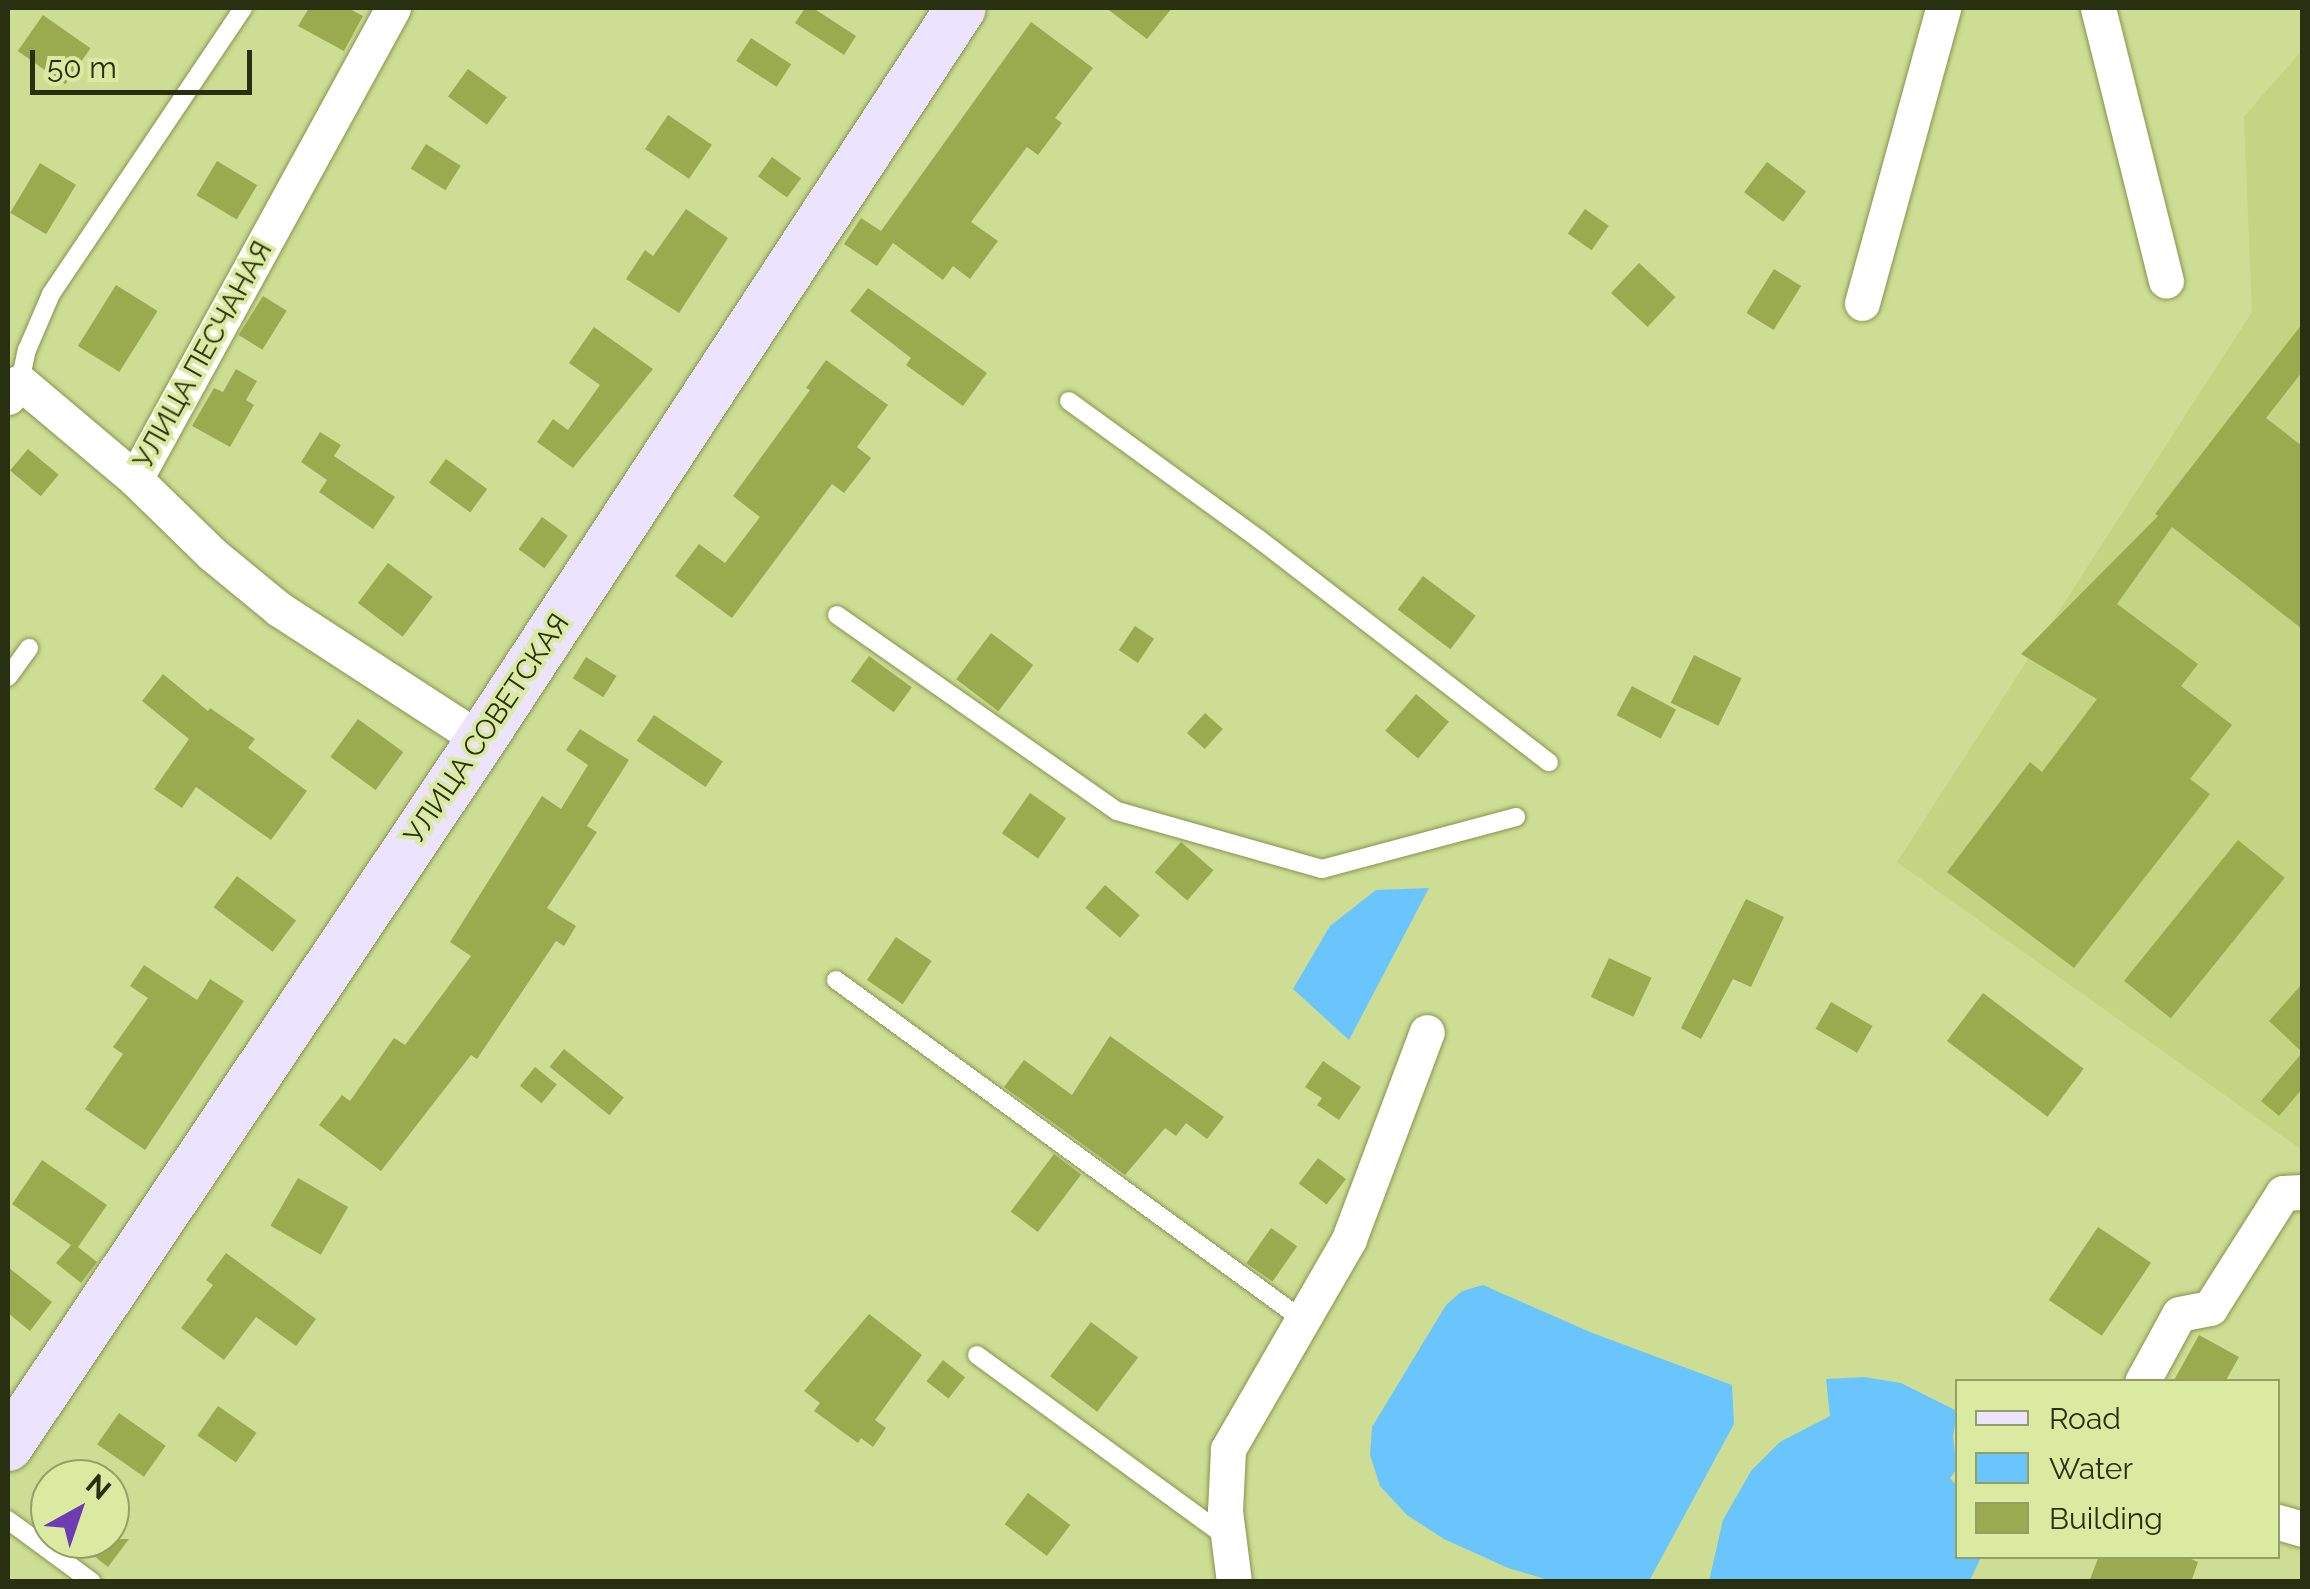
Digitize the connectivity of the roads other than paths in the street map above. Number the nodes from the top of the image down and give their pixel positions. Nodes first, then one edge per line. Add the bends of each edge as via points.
1 (243, 8) edge
2 (393, 8) edge
3 (961, 8) edge
4 (1943, 8) edge
5 (2098, 8) edge
6 (2166, 281) dead end
7 (1862, 303) dead end
8 (14, 390) edge
9 (1069, 401) dead end
10 (135, 479) junction
11 (837, 615) dead end
12 (29, 648) dead end
13 (8, 676) edge
14 (481, 740) junction
15 (1549, 762) dead end
16 (1516, 817) dead end
17 (836, 980) dead end
18 (1428, 1032) dead end
19 (2302, 1192) edge
20 (1303, 1320) junction
21 (977, 1355) dead end
22 (2144, 1379) edge
23 (8, 1446) edge
24 (8, 1520) edge
25 (1230, 1538) junction
26 (92, 1582) edge
27 (1234, 1582) edge

1 - 8 lane via 50,294
2 - 10 street, УЛИЦА ПЕСЧАНАЯ
3 - 14 street, УЛИЦА СОВЕТСКАЯ
4 - 7 street
5 - 6 street
8 - 10 street
9 - 15 lane
10 - 14 street, УЛИЦА ПЕСЧАНАЯ via 279,609
11 - 16 lane via 1117,811 1322,869
12 - 13 lane
14 - 23 street, УЛИЦА СОВЕТСКАЯ
17 - 20 lane
18 - 20 street via 1349,1239
19 - 22 street via 2283,1193 2210,1308 2179,1314
20 - 25 street via 1228,1449
21 - 25 lane
24 - 26 lane
25 - 27 street

